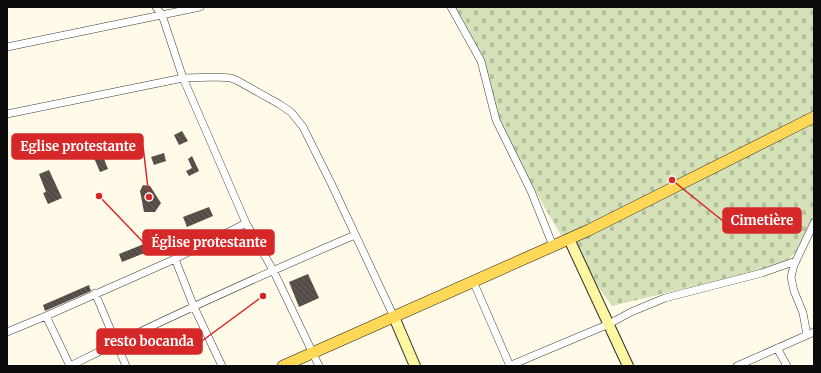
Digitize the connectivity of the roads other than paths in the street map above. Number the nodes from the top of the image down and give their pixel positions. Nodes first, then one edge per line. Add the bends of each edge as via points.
1 (156, 7) edge
2 (199, 7) edge
3 (451, 7) edge
4 (162, 15) junction
5 (7, 47) edge
6 (183, 78) junction
7 (7, 114) edge
8 (814, 117) edge
9 (246, 223) junction
10 (814, 223) edge
11 (355, 235) junction
12 (569, 239) junction
13 (553, 246) junction
14 (175, 259) junction
15 (796, 261) junction
16 (273, 270) junction
17 (473, 281) junction
18 (95, 294) junction
19 (194, 307) junction
20 (46, 316) junction
21 (394, 317) junction
22 (609, 324) junction
23 (7, 332) edge
24 (814, 332) edge
25 (807, 335) junction
26 (116, 343) junction
27 (777, 348) junction
28 (313, 352) junction
29 (70, 366) edge
30 (126, 366) edge
31 (222, 366) edge
32 (283, 366) edge
33 (320, 366) edge
34 (414, 366) edge
35 (510, 366) edge
36 (628, 366) edge
37 (737, 366) edge
38 (787, 366) edge

1 - 4 street
2 - 4 street
3 - 13 street via 481,61 496,120 531,191
4 - 5 street
4 - 6 street
6 - 7 street
6 - 9 street
6 - 11 street via 231,78 291,112 308,135
8 - 12 main road
9 - 14 street
9 - 16 street
10 - 15 street
11 - 16 street
11 - 21 street
12 - 13 main road
12 - 22 street
13 - 17 main road
14 - 18 street
14 - 19 street
15 - 22 street via 762,273 665,298
15 - 25 street via 791,281 804,313
16 - 19 street
16 - 28 street
17 - 21 main road
17 - 35 street
18 - 20 street
18 - 26 street
19 - 26 street
19 - 31 street
20 - 23 street
20 - 29 street
21 - 28 main road
21 - 34 street
22 - 35 street
22 - 36 street
24 - 25 street
25 - 27 street
26 - 29 street
26 - 30 street
27 - 37 street
27 - 38 street
28 - 32 main road
28 - 33 street

